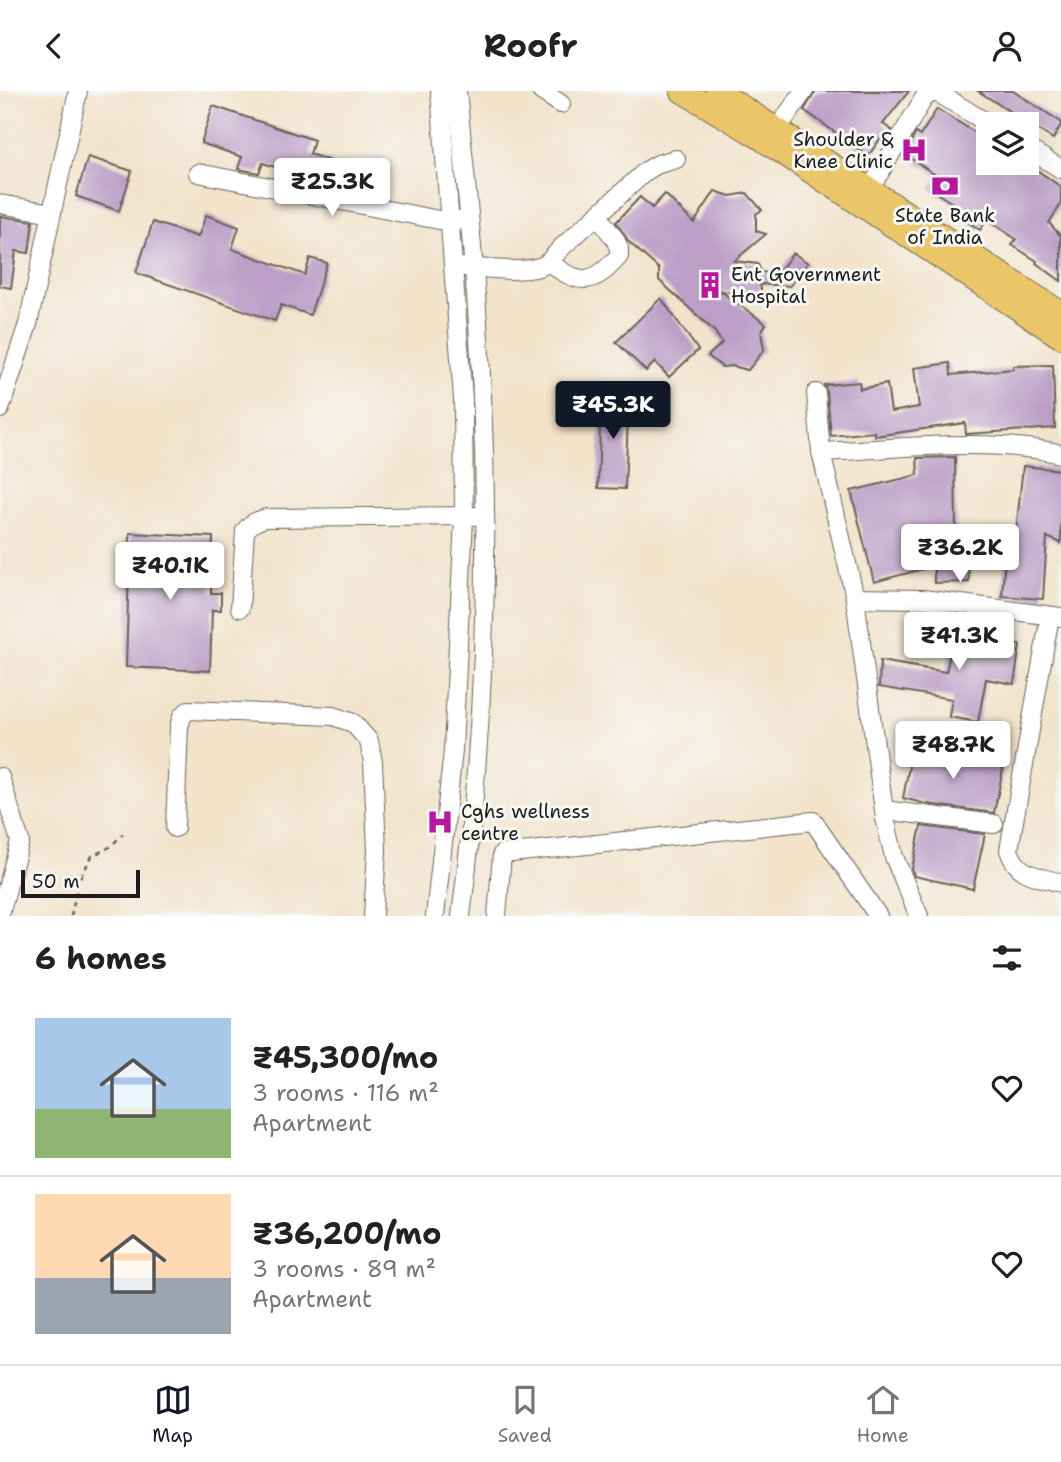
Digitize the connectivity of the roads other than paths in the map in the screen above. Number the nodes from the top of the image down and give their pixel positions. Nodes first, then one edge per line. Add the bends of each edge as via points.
1 (78, 91) edge
2 (440, 91) edge
3 (457, 91) edge
4 (541, 91) edge
5 (682, 91) edge
6 (718, 91) edge
7 (804, 91) edge
8 (561, 104) dead end
9 (976, 116) edge
10 (777, 129) junction
11 (1039, 155) edge
12 (676, 159) dead end
13 (1061, 169) edge
14 (198, 173) dead end
15 (870, 189) junction
16 (0, 204) edge
17 (52, 213) junction
18 (597, 215) junction
19 (460, 220) junction
20 (549, 262) junction
21 (453, 266) junction
22 (474, 267) junction
23 (1061, 313) edge
24 (1061, 337) edge
25 (816, 393) dead end
26 (0, 409) edge
27 (821, 452) junction
28 (1061, 454) edge
29 (485, 516) junction
30 (464, 517) junction
31 (855, 598) junction
32 (240, 608) dead end
33 (1055, 617) edge
34 (0, 777) edge
35 (884, 810) junction
36 (995, 824) dead end
37 (175, 828) dead end
38 (1061, 883) edge
39 (0, 914) edge
40 (373, 916) edge
41 (435, 916) edge
42 (461, 916) edge
43 (497, 916) edge
44 (878, 916) edge
45 (919, 916) edge

1 - 17 street
2 - 19 street
3 - 19 street
4 - 8 street
5 - 24 main road
6 - 10 main road
7 - 10 street
9 - 15 street via 931,93
10 - 15 main road
11 - 13 street
12 - 18 street via 646,171
14 - 19 street
15 - 23 main road
16 - 17 street
17 - 26 street via 28,324
18 - 20 street
18 - 20 street via 619,248 613,263 598,277 586,280 562,273
19 - 21 street
19 - 22 street
20 - 22 street via 522,269
21 - 22 street
21 - 30 street via 463,399
22 - 29 street
25 - 27 street
27 - 28 street via 988,446
27 - 31 street
29 - 30 street
29 - 42 street via 478,756
30 - 32 street via 258,520 245,531
30 - 41 street via 453,751
31 - 33 street via 923,599
31 - 35 street
33 - 38 street via 1009,850 1022,871
34 - 39 street via 20,841
35 - 36 street
35 - 45 street via 894,857
37 - 40 street via 179,727 181,716 189,710 334,716 353,723 369,741 373,762 377,850
43 - 44 street via 502,854 813,821

